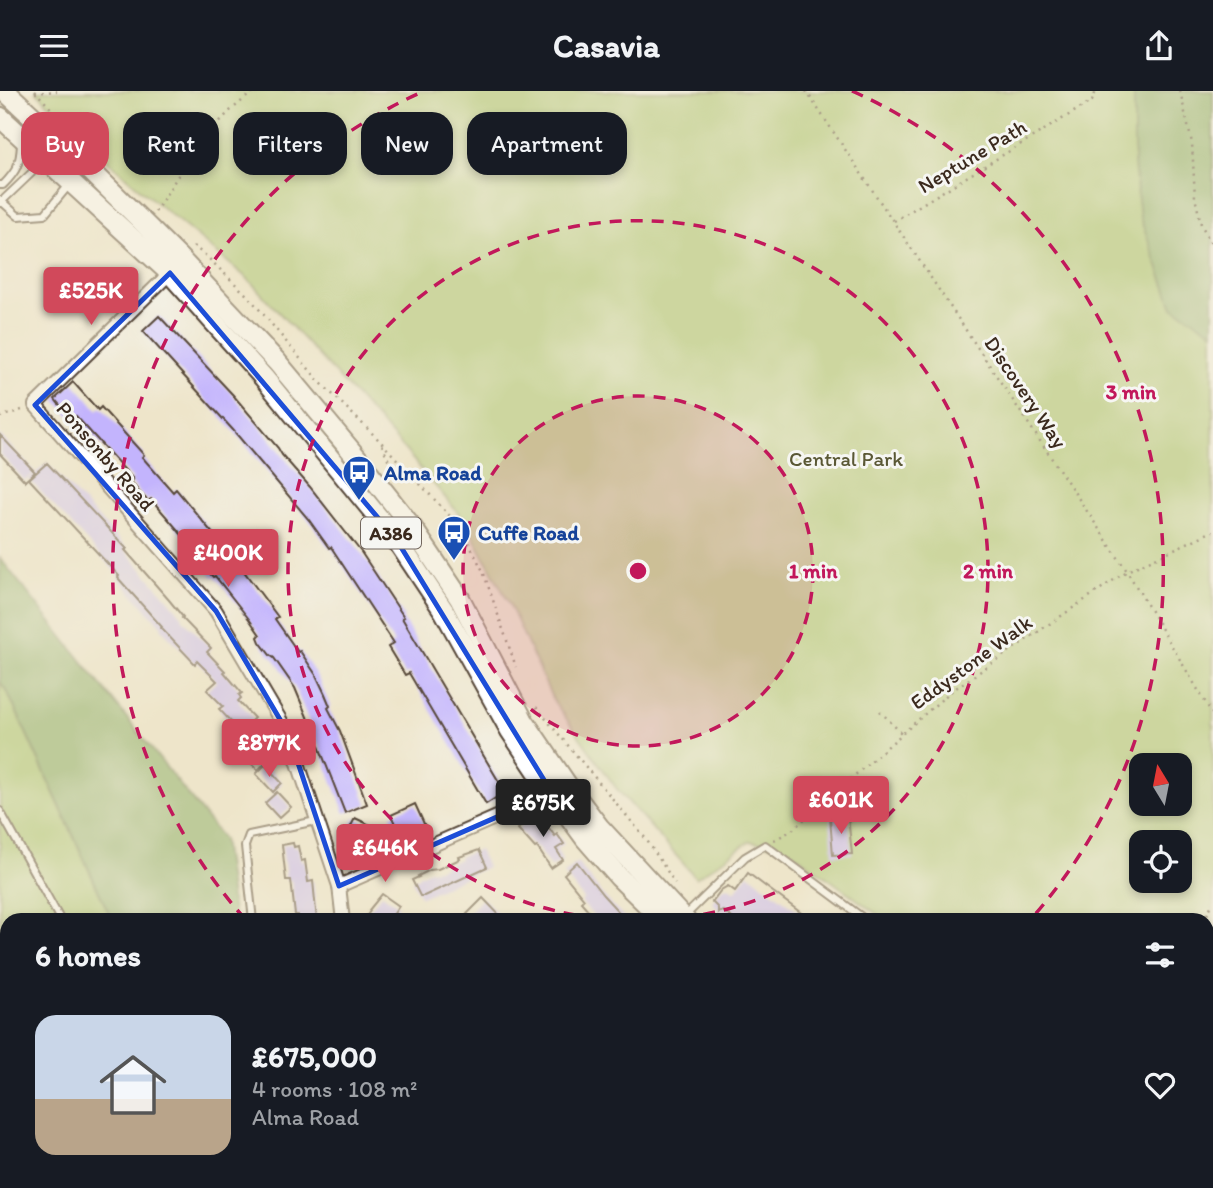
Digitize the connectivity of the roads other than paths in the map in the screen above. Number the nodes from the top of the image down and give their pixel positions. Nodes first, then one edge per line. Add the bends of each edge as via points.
1 (5, 91) edge
2 (27, 112) edge
3 (0, 117) edge
4 (21, 136) edge
5 (21, 156) edge
6 (30, 175) edge
7 (63, 175) edge
8 (82, 175) edge
9 (94, 175) edge
10 (71, 182) junction
11 (0, 185) edge
12 (1, 202) edge
13 (170, 273) junction
14 (552, 793) junction
15 (0, 811) edge
16 (316, 821) junction
17 (339, 885) junction
18 (57, 913) edge
19 (252, 913) edge
20 (341, 913) edge
21 (663, 913) edge
22 (665, 913) edge
23 (677, 913) edge
24 (856, 913) edge

1 - 2 main road, A386
3 - 4 main road, A386
5 - 11 lane via 16,172
6 - 12 lane
7 - 10 main road, A386
8 - 10 lane
9 - 22 main road, A386 via 277,362 411,526 460,599 523,720
10 - 12 lane via 45,214 18,216
10 - 13 main road, A386
13 - 14 main road, A386 via 264,378 396,539
13 - 16 street, Ponsonby Road via 35,405 216,611 288,733
14 - 17 street
14 - 21 main road, A386 via 619,877
15 - 18 lane
16 - 17 street, Ponsonby Road
16 - 19 lane via 249,835 245,846
17 - 20 street, Ponsonby Road
23 - 24 lane via 765,845

